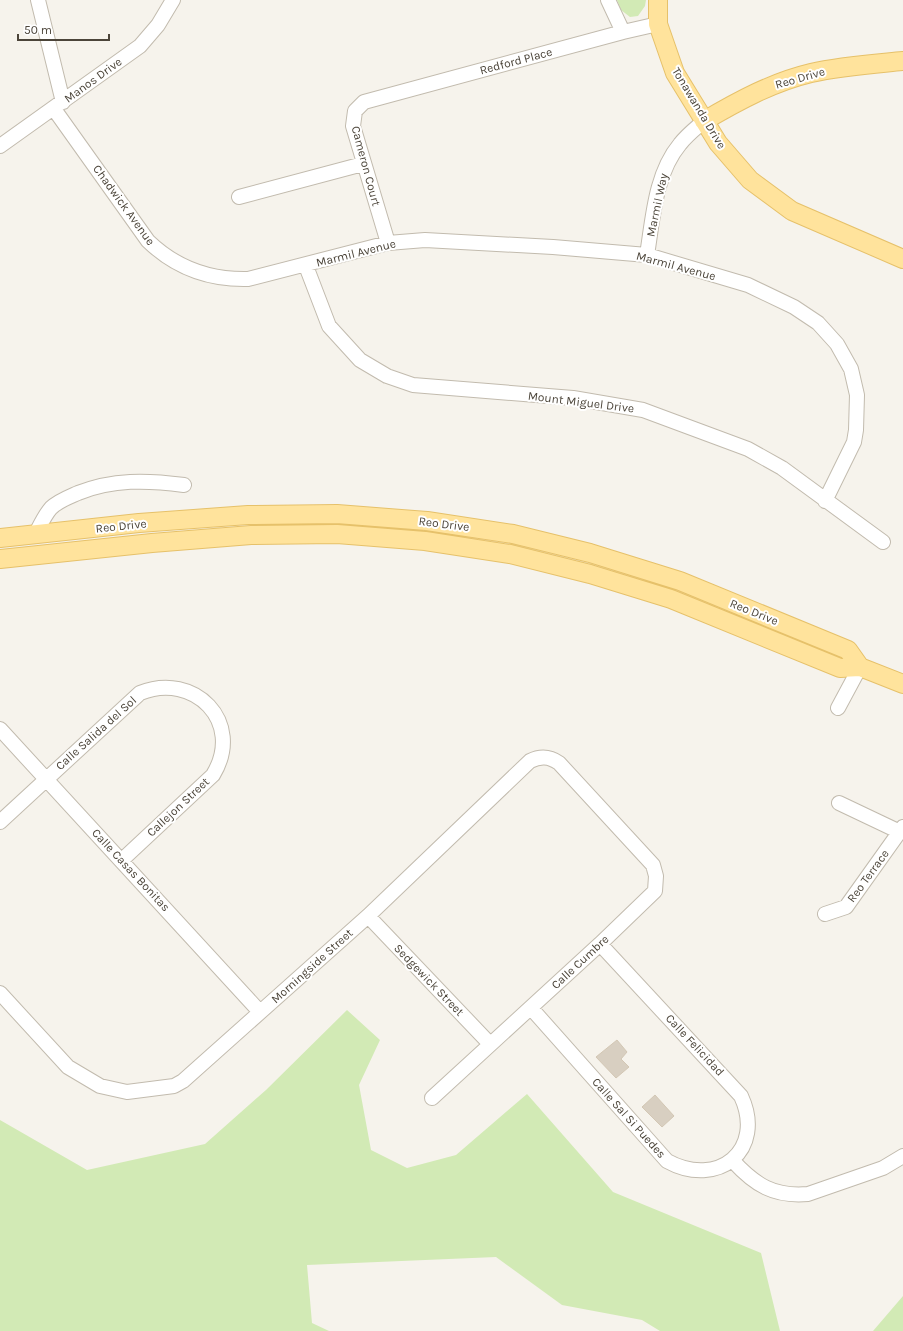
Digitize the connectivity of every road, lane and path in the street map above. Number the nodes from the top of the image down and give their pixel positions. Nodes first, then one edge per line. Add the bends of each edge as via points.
1 (38, 0) edge
2 (173, 0) edge
3 (608, 0) edge
4 (658, 0) edge
5 (658, 24) junction
6 (623, 32) junction
7 (903, 62) edge
8 (374, 99) joint
9 (59, 105) junction
10 (704, 121) junction
11 (0, 146) edge
12 (363, 164) junction
13 (240, 197) dead end
14 (388, 244) junction
15 (647, 256) junction
16 (903, 259) edge
17 (306, 266) junction
18 (184, 485) dead end
19 (825, 501) junction
20 (35, 535) junction
21 (0, 538) edge
22 (883, 542) dead end
23 (0, 560) edge
24 (860, 667) junction
25 (903, 684) edge
26 (206, 704) joint
27 (838, 708) dead end
28 (0, 729) edge
29 (46, 779) junction
30 (839, 803) dead end
31 (604, 812) joint
32 (0, 822) edge
33 (902, 829) edge
34 (122, 860) junction
35 (825, 914) dead end
36 (368, 916) junction
37 (600, 944) junction
38 (0, 993) edge
39 (531, 1008) junction
40 (260, 1012) junction
41 (490, 1044) junction
42 (432, 1098) dead end
43 (903, 1156) edge
44 (733, 1161) junction

1 - 9 street, Chadwick Avenue
2 - 9 street, Manos Drive via 158,25 140,46
3 - 6 street
4 - 5 main road, Tonawanda Drive
5 - 6 street, Redford Place
5 - 10 main road, Tonawanda Drive via 675,73
6 - 8 street, Redford Place
7 - 10 main road, Reo Drive via 848,66 810,74 772,86
8 - 12 street, Cameron Court via 364,102 355,111 352,126
9 - 11 street, Manos Drive
9 - 17 street, Chadwick Avenue via 148,241 169,258 199,273 234,280
10 - 15 street, Marmil Way via 680,144 667,163 658,192
10 - 16 main road, Tonawanda Drive via 718,143 750,180 792,211
12 - 13 street
12 - 14 street, Cameron Court
14 - 15 street, Marmil Avenue via 425,240 563,247
14 - 17 street, Marmil Avenue
15 - 19 street, Marmil Avenue via 748,285 806,314 826,330 837,344 845,356 855,383 858,418 854,442
17 - 19 street, Mount Miguel Drive via 329,326 360,360 386,376 413,385 573,398 643,410 748,449 782,468
18 - 20 street via 139,481 115,482 92,488 66,498 52,507
19 - 22 street, Mount Miguel Drive
20 - 21 main road, Reo Drive
20 - 24 main road, Reo Drive via 139,523 248,515 335,514 427,521 513,534 590,553 680,582 848,650
23 - 24 main road, Reo Drive via 152,542 251,535 337,534 425,541 510,554 590,574 671,600 840,668
24 - 25 main road, Reo Drive
24 - 27 street
26 - 29 street, Calle Salida del Sol via 191,693 173,688 156,688 140,693
26 - 34 street, Callejon Street via 216,716 222,732 223,749 218,767 213,775
28 - 29 street, Calle Casas Bonitas
29 - 32 street, Calle Salida del Sol
29 - 34 street, Calle Casas Bonitas
30 - 33 street
31 - 36 street, Morningside Street via 559,763 549,758 534,759
31 - 37 street, Calle Cumbre via 653,865 656,882 655,891
33 - 35 street, Reo Terrace via 846,907
34 - 40 street, Calle Casas Bonitas
36 - 40 street, Morningside Street
36 - 41 street, Sedgewick Street
37 - 39 street, Calle Cumbre
37 - 44 street, Calle Felicidad via 741,1096 747,1113 748,1131 743,1147
38 - 40 street, Morningside Street via 68,1067 100,1086 127,1092 174,1086 184,1081
39 - 41 street, Calle Cumbre
39 - 44 street, Calle Sal Si Puedes via 667,1161 682,1168 700,1170 718,1168
41 - 42 street, Calle Cumbre
43 - 44 street via 883,1168 808,1194 798,1195 766,1188 747,1176

